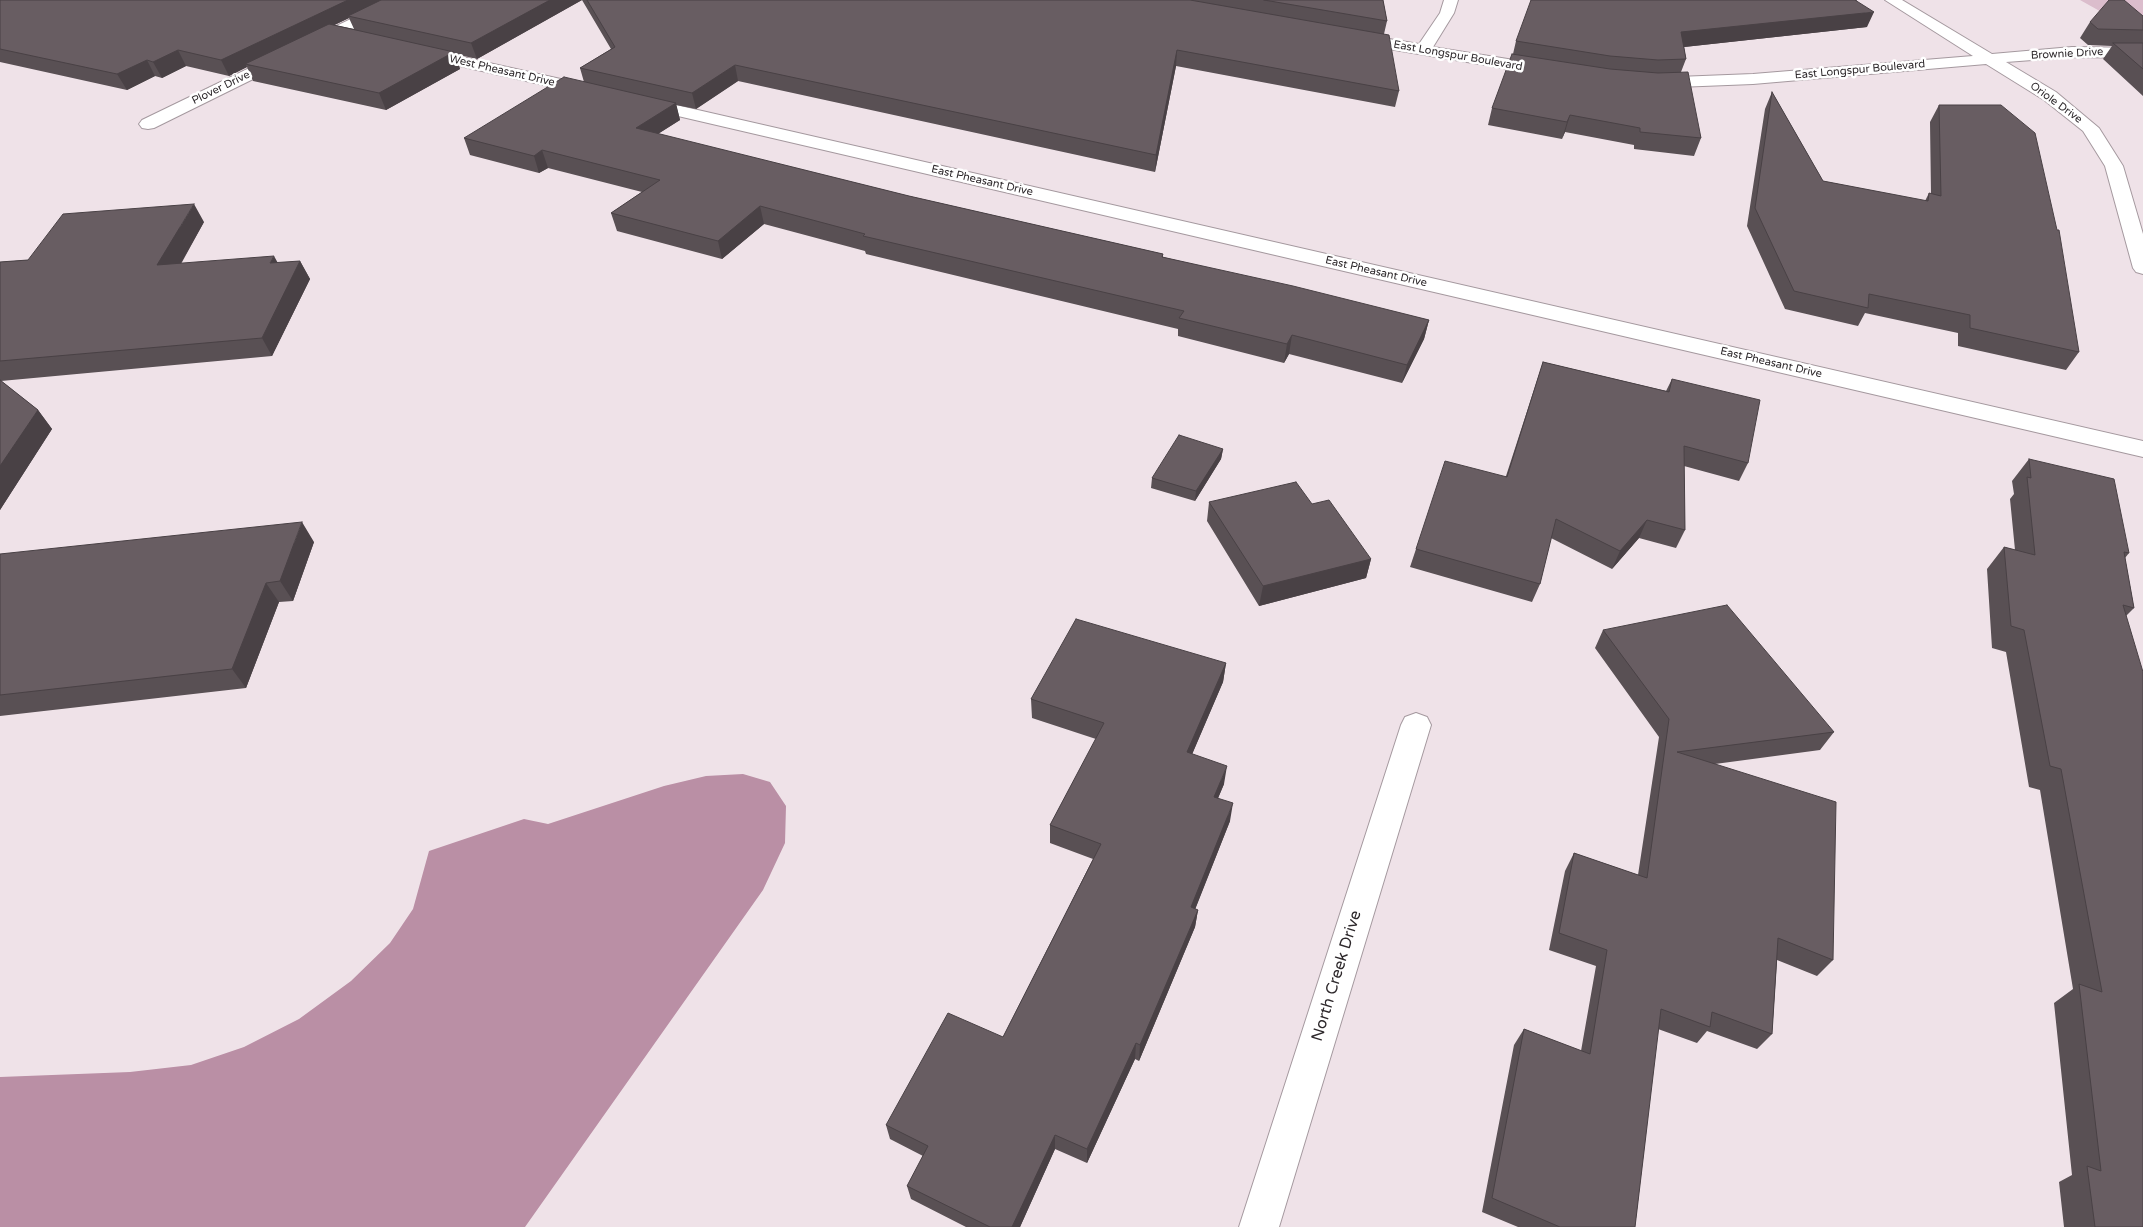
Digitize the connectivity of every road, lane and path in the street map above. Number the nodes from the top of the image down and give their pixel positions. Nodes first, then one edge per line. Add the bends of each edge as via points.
1 (402, 0) edge
2 (1451, 0) edge
3 (1892, 0) edge
4 (335, 33) junction
5 (1341, 36) edge
6 (361, 39) edge
7 (409, 50) edge
8 (1423, 50) junction
9 (2143, 52) edge
10 (1991, 60) junction
11 (1558, 72) edge
12 (1633, 81) edge
13 (615, 96) joint
14 (148, 124) dead end
15 (2143, 268) edge
16 (2143, 449) edge
17 (1416, 725) dead end
18 (1259, 1227) edge

1 - 4 street, Plover Drive
2 - 8 street via 1447,13
3 - 10 street, Oriole Drive
4 - 6 street
4 - 14 street, Plover Drive
5 - 8 street, East Longspur Boulevard
7 - 13 street, West Pheasant Drive
8 - 11 street, East Longspur Boulevard
9 - 10 street, Brownie Drive via 2072,52
10 - 12 street, East Longspur Boulevard via 1710,81
10 - 15 street, Oriole Drive via 2050,96 2090,128 2114,166
13 - 16 street, East Pheasant Drive
17 - 18 street, North Creek Drive

